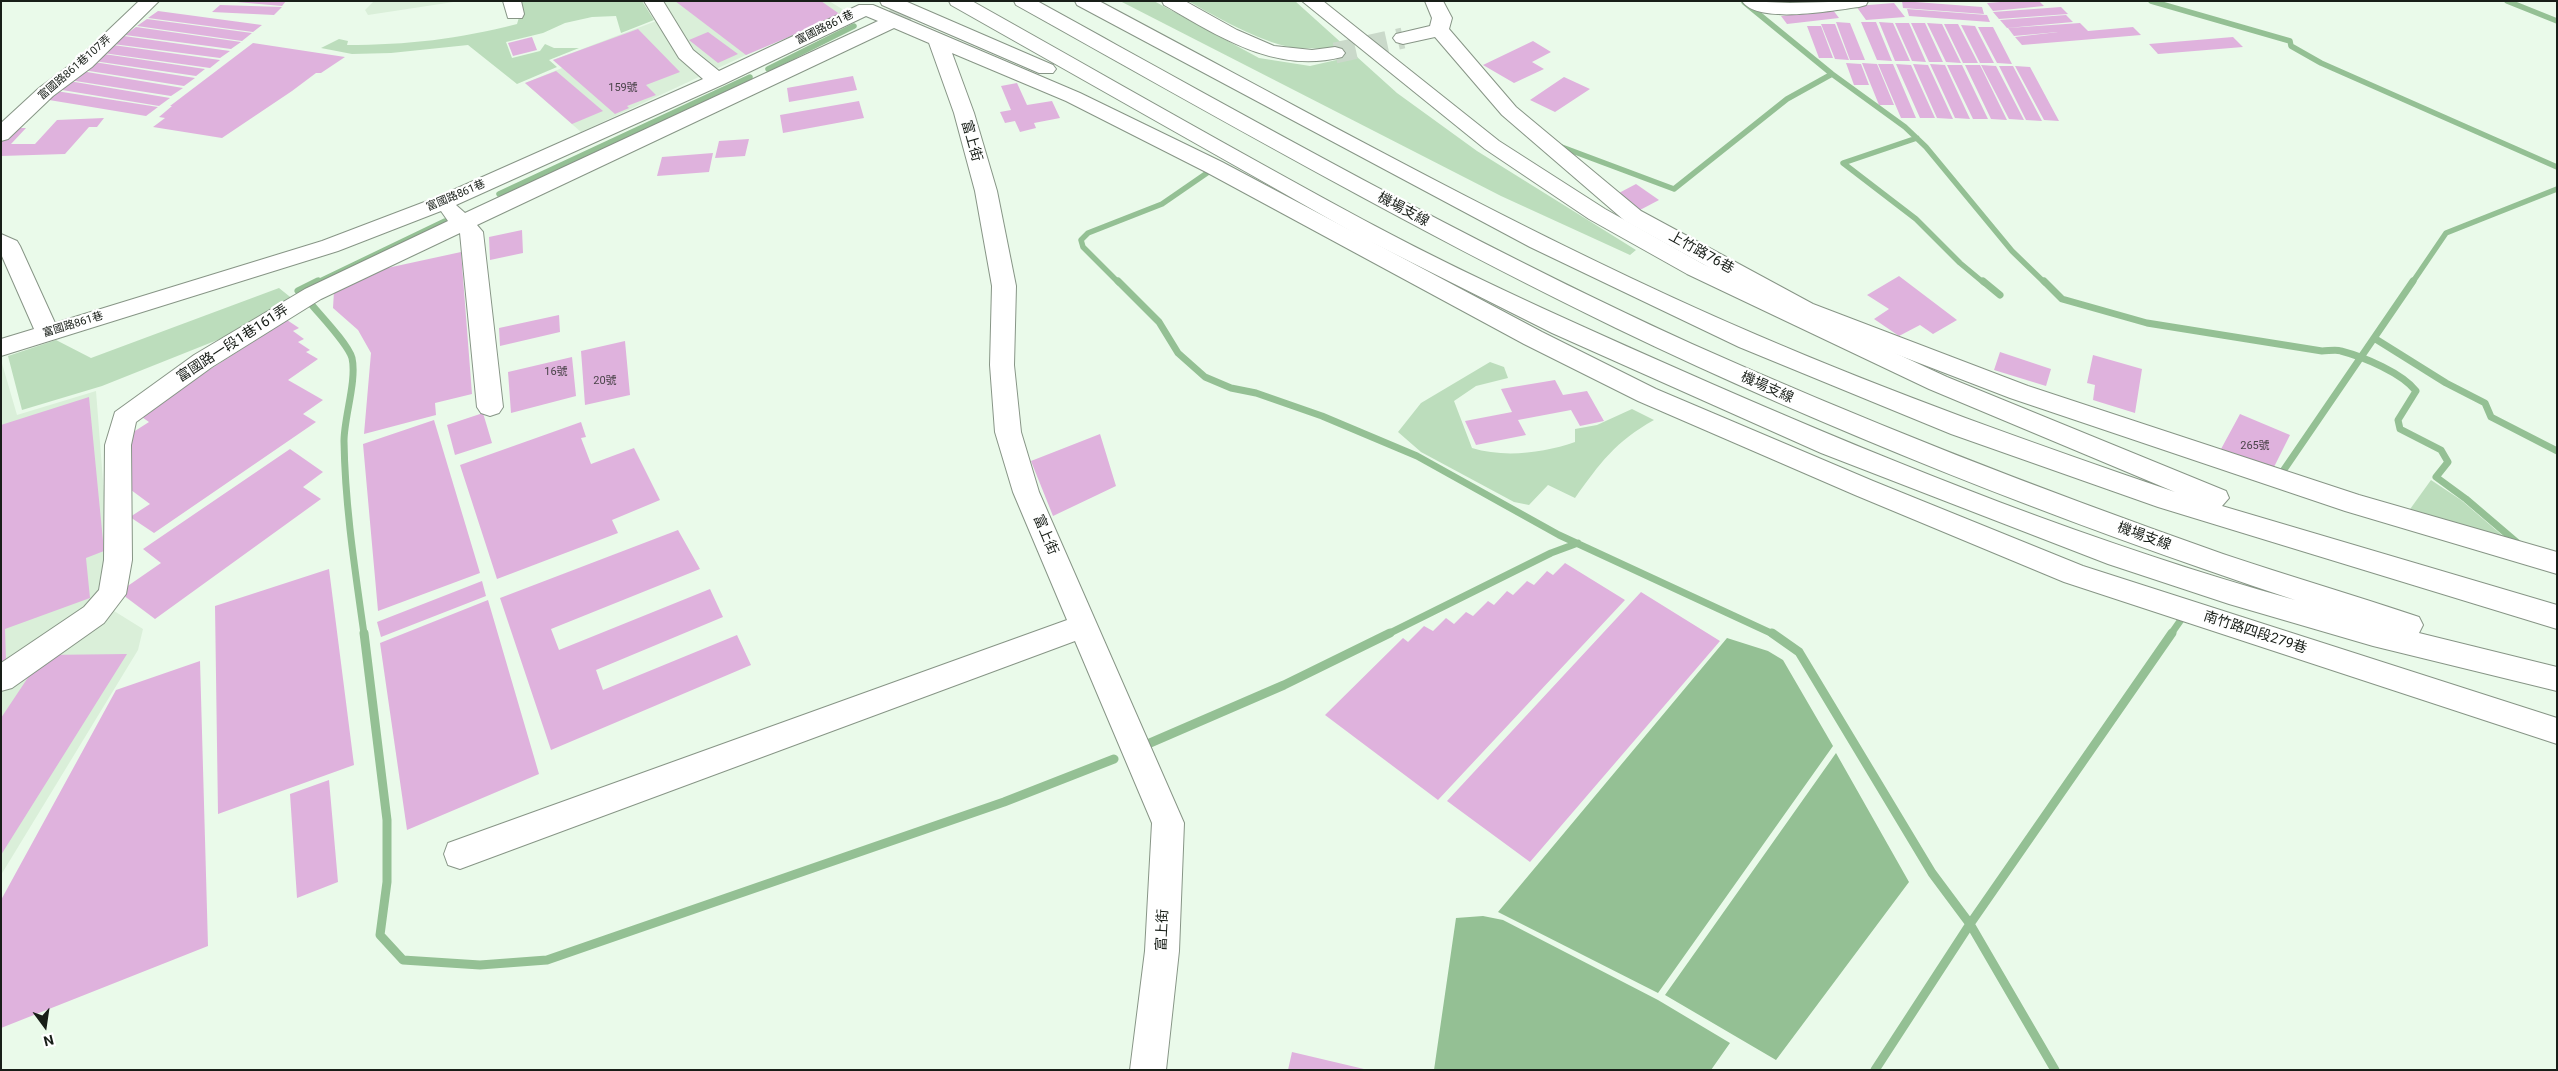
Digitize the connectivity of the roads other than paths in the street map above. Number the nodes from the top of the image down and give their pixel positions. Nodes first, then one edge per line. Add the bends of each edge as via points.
1 (150, 1) edge
2 (654, 1) edge
3 (958, 1) edge
4 (1023, 1) edge
5 (1084, 1) edge
6 (1171, 1) edge
7 (1311, 1) edge
8 (1341, 1) edge
9 (1434, 1) edge
10 (1751, 1) edge
11 (1859, 1) edge
12 (860, 5) edge
13 (891, 11) edge
14 (1439, 30) junction
15 (1403, 38) tunnel mouth
16 (938, 40) junction
17 (1336, 54) tunnel mouth
18 (747, 66) junction
19 (717, 80) junction
20 (767, 80) junction
21 (1444, 105) junction
22 (1, 135) edge
23 (1215, 146) junction
24 (443, 203) junction
25 (462, 223) junction
26 (1, 241) edge
27 (48, 333) junction
28 (1, 348) edge
29 (490, 407) dead end
30 (2557, 563) edge
31 (2374, 564) junction
32 (2557, 617) edge
33 (1084, 626) junction
34 (2557, 670) edge
35 (1, 678) edge
36 (2557, 679) edge
37 (2557, 731) edge
38 (460, 854) dead end
39 (1148, 1070) edge

1 - 22 main road, 富國路861巷107弄 via 85,63 46,92
2 - 19 main road via 686,54
3 - 23 main road
4 - 34 main road, 機場支線 via 1396,207 1572,297 1776,392 1939,459 2159,543
5 - 31 main road via 1538,242 1748,341 1960,428 2168,500
6 - 17 main road via 1263,51 1301,58
7 - 21 main road
8 - 21 main road
9 - 14 main road via 1442,18
10 - 11 main road via 1764,8
12 - 13 main road, 富國路861巷
12 - 18 main road, 富國路861巷
13 - 16 main road
13 - 20 main road, 富國路一段1巷161弄
13 - 23 main road via 1041,66
14 - 15 main road
14 - 30 main road, 上竹路76巷 via 1509,111 1633,216 1805,310 2019,392 2354,504
16 - 33 main road, 富上街 via 964,113 986,191 1004,286 1002,365 1008,432 1026,492
16 - 37 main road, 南竹路四段279巷 via 1073,97 1214,167 1533,338 1647,395 1957,528 2074,574
18 - 19 main road, 富國路861巷
18 - 20 main road
19 - 24 main road, 富國路861巷
20 - 25 main road, 富國路一段1巷161弄
21 - 31 main road via 1492,145 1597,214 1694,269 1938,383
23 - 36 main road via 1369,232 1560,327 1830,446 2118,556 2229,592 2373,634
24 - 25 main road
24 - 27 main road, 富國路861巷 via 330,246
25 - 29 main road via 472,232
25 - 35 main road, 富國路一段1巷161弄 via 313,294 203,361 124,418 118,445 118,560 112,594 94,615
26 - 27 main road via 9,246
27 - 28 main road, 富國路861巷
31 - 32 main road
33 - 38 main road
33 - 39 main road, 富上街 via 1168,823 1162,951

